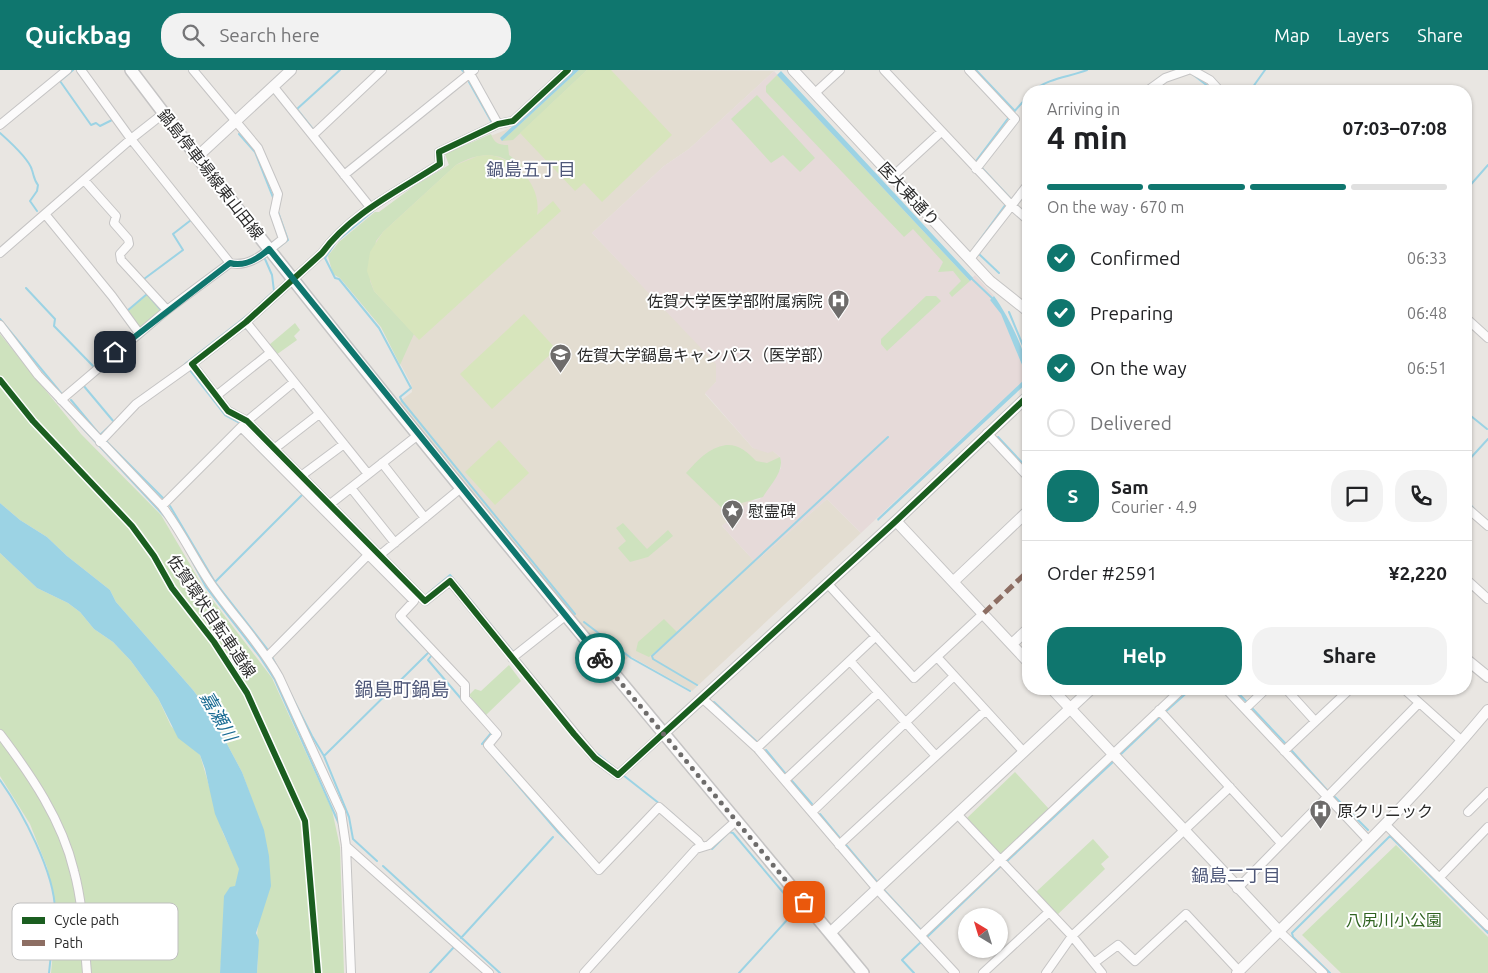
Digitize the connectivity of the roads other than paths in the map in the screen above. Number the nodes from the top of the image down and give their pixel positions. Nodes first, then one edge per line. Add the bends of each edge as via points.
1 (67, 70) edge
2 (81, 70) edge
3 (131, 70) edge
4 (291, 70) edge
5 (382, 70) edge
6 (568, 70) edge
7 (793, 70) edge
8 (840, 70) edge
9 (884, 70) edge
10 (969, 70) edge
11 (194, 71) edge
12 (470, 71) edge
13 (1189, 71) edge
14 (1155, 85) edge
15 (1215, 85) edge
16 (273, 86) junction
17 (815, 93) junction
18 (164, 113) junction
19 (234, 122) junction
20 (498, 124) junction
21 (0, 125) edge
22 (941, 132) junction
23 (313, 135) junction
24 (131, 136) junction
25 (198, 156) junction
26 (978, 167) junction
27 (344, 176) junction
28 (893, 176) junction
29 (84, 180) junction
30 (1022, 190) edge
31 (1009, 203) junction
32 (370, 208) junction
33 (45, 214) junction
34 (1022, 215) edge
35 (269, 249) junction
36 (0, 253) edge
37 (974, 254) junction
38 (230, 263) junction
39 (293, 278) junction
40 (1022, 306) edge
41 (167, 310) junction
42 (246, 322) junction
43 (1472, 323) edge
44 (0, 326) edge
45 (139, 333) junction
46 (1488, 338) edge
47 (270, 353) junction
48 (189, 366) junction
49 (294, 382) junction
50 (216, 396) junction
51 (61, 400) junction
52 (1022, 401) edge
53 (319, 414) junction
54 (247, 421) junction
55 (987, 433) junction
56 (418, 435) junction
57 (100, 442) junction
58 (344, 444) junction
59 (274, 449) junction
60 (382, 463) junction
61 (1022, 470) edge
62 (368, 474) junction
63 (301, 476) junction
64 (350, 488) junction
65 (461, 488) junction
66 (329, 505) junction
67 (162, 506) junction
68 (1472, 512) edge
69 (1022, 517) edge
70 (425, 518) junction
71 (896, 521) junction
72 (1488, 526) edge
73 (395, 543) junction
74 (368, 555) junction
75 (380, 555) junction
76 (954, 581) junction
77 (827, 583) junction
78 (1472, 584) edge
79 (1488, 598) edge
80 (984, 613) junction
81 (565, 616) junction
82 (1022, 635) edge
83 (876, 636) junction
84 (1012, 644) junction
85 (1022, 655) edge
86 (267, 657) junction
87 (937, 657) junction
88 (512, 658) junction
89 (850, 661) junction
90 (1472, 664) edge
91 (954, 676) junction
92 (1488, 677) edge
93 (878, 693) junction
94 (1057, 695) edge
95 (1085, 695) edge
96 (1177, 695) edge
97 (1231, 695) edge
98 (1259, 695) edge
99 (1291, 695) edge
100 (1340, 695) edge
101 (1411, 695) edge
102 (702, 698) junction
103 (1420, 703) junction
104 (1070, 709) junction
105 (1244, 709) junction
106 (1488, 710) edge
107 (985, 711) junction
108 (1162, 713) junction
109 (1315, 721) junction
110 (906, 722) junction
111 (0, 734) edge
112 (663, 734) junction
113 (1462, 741) junction
114 (757, 748) junction
115 (1023, 751) junction
116 (1284, 751) junction
117 (936, 756) junction
118 (1114, 757) junction
119 (785, 780) junction
120 (1230, 787) junction
121 (1488, 792) edge
122 (1326, 798) junction
123 (812, 812) junction
124 (1468, 812) dead end
125 (957, 814) junction
126 (736, 820) junction
127 (1386, 824) junction
128 (1488, 827) edge
129 (1183, 831) junction
130 (1369, 841) junction
131 (1281, 843) junction
132 (838, 845) junction
133 (346, 846) junction
134 (701, 846) junction
135 (1003, 863) junction
136 (1440, 877) junction
137 (877, 889) junction
138 (1237, 889) junction
139 (80, 903) edge
140 (1049, 912) junction
141 (1487, 922) edge
142 (1279, 931) junction
143 (830, 933) junction
144 (1072, 936) junction
145 (923, 938) junction
146 (86, 960) edge
147 (1094, 963) junction
148 (1238, 972) edge
149 (87, 973) edge
150 (351, 973) edge
151 (489, 973) edge
152 (584, 973) edge
153 (863, 973) edge
154 (955, 973) edge
155 (984, 973) edge
156 (1046, 973) edge
157 (1102, 973) edge
158 (1323, 973) edge

1 - 21 street
2 - 24 street
3 - 18 main road, 鍋島停車場線東山田線
4 - 16 street
5 - 23 street
6 - 20 street via 513,121
7 - 17 street, 医大東通り
8 - 17 street
9 - 22 street
10 - 26 street via 1015,119
11 - 19 street
12 - 20 street
12 - 27 street
13 - 14 street via 1165,78
13 - 15 street
16 - 19 street
16 - 23 street
17 - 28 street, 医大東通り
18 - 24 street
18 - 25 main road, 鍋島停車場線東山田線
19 - 25 street
19 - 35 street via 258,148 278,194 274,213 283,239
20 - 32 street via 439,152 440,164
22 - 26 street
22 - 28 street
23 - 27 street
24 - 29 street
24 - 38 street
25 - 35 main road, 鍋島停車場線東山田線
26 - 31 street
27 - 32 street
28 - 37 street, 医大東通り
29 - 33 street
29 - 41 street via 116,216 114,223 128,239 129,244 120,254 121,260
30 - 31 street
31 - 34 street
31 - 37 street
32 - 39 street via 331,240 322,253
33 - 36 street
33 - 45 street
35 - 38 street via 240,266
35 - 39 main road, 鍋島停車場線東山田線
37 - 40 street, 医大東通り via 990,281
38 - 41 street
39 - 42 street
39 - 56 main road, 鍋島停車場線東山田線
41 - 45 street
42 - 47 street
42 - 48 street
43 - 46 street
44 - 51 street
45 - 51 street
47 - 49 street
47 - 50 street
48 - 50 street
48 - 57 street via 136,404
49 - 53 street
49 - 54 street
50 - 54 street via 228,411
51 - 57 street
52 - 55 street
53 - 58 street
53 - 59 street
54 - 59 street
55 - 61 street
55 - 71 street
56 - 60 street
56 - 65 main road, 鍋島停車場線東山田線
57 - 67 street
58 - 62 street
58 - 63 street
59 - 63 street
60 - 62 street
60 - 70 street
62 - 64 street
63 - 66 street
64 - 66 street
64 - 73 street
65 - 70 street
65 - 81 main road, 鍋島停車場線東山田線
66 - 75 street
67 - 74 street via 242,428
67 - 86 street via 177,525 211,584
68 - 72 street
69 - 76 street
70 - 73 street
71 - 76 street
71 - 77 street
73 - 75 street
74 - 86 street
74 - 134 street via 414,601 400,616 465,685 465,698 497,734 488,745 599,870 659,807
75 - 88 street via 426,601 450,581
76 - 80 street
77 - 83 street
77 - 102 street
78 - 79 street
80 - 84 street
80 - 87 street
81 - 88 street
81 - 112 main road, 鍋島停車場線東山田線
82 - 84 street
83 - 87 street via 914,678
83 - 89 street
84 - 85 street
86 - 133 street via 341,812
87 - 91 street
88 - 112 street via 590,752 618,775
89 - 93 street
89 - 114 street
90 - 92 street
91 - 107 street
91 - 110 street
93 - 110 street
93 - 119 street
94 - 104 street
95 - 104 street
96 - 108 street
97 - 105 street
98 - 105 street
99 - 109 street
100 - 109 street
101 - 103 street
102 - 112 street
102 - 114 street
103 - 113 street
103 - 122 street
104 - 115 street
104 - 118 street
105 - 116 street
106 - 113 street
107 - 115 street
107 - 117 street
108 - 118 street
108 - 120 street
109 - 116 street
110 - 117 street
110 - 123 street
111 - 139 street via 37,787 64,841 74,869
112 - 126 main road, 鍋島停車場線東山田線
113 - 127 street
114 - 119 street
115 - 125 street
116 - 122 street
117 - 132 street
118 - 129 street
118 - 135 street
119 - 123 street
120 - 129 street
120 - 131 street
121 - 124 street
122 - 130 street
122 - 131 street
123 - 132 street
125 - 135 street
125 - 137 street
126 - 134 street via 709,845
126 - 143 main road, 鍋島停車場線東山田線
127 - 130 street
127 - 136 street
128 - 136 street
129 - 138 street
129 - 144 street
130 - 142 street
131 - 138 street
132 - 137 street
133 - 150 street
133 - 151 street
134 - 152 street
135 - 140 street
135 - 145 street
136 - 141 street
137 - 143 street
137 - 145 street
138 - 142 street
140 - 144 street
140 - 155 street
142 - 148 street
142 - 158 street
143 - 153 main road, 鍋島停車場線東山田線
144 - 147 street
144 - 156 street
145 - 154 street
146 - 149 street
147 - 148 street via 1118,944 1135,961 1186,914
147 - 157 street

